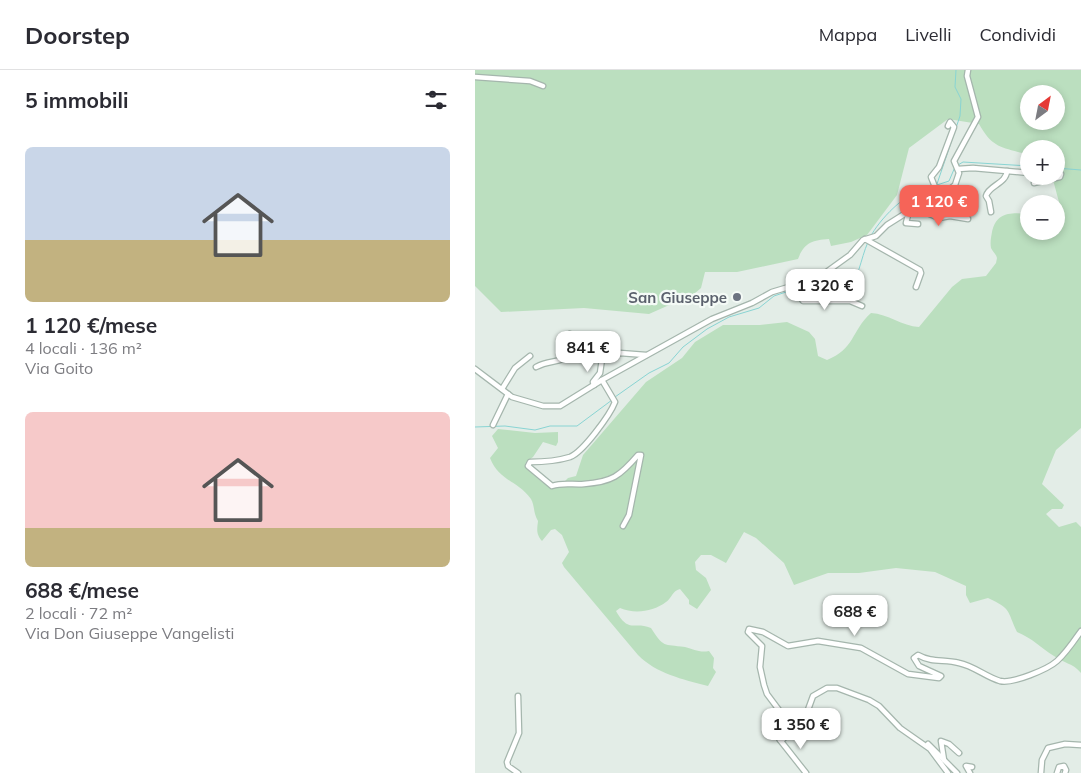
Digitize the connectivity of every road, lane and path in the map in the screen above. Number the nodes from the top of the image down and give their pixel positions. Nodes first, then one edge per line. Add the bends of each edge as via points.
1 (968, 70) edge
2 (475, 77) edge
3 (543, 86) dead end
4 (948, 126) dead end
5 (957, 168) junction
6 (1007, 171) junction
7 (1020, 172) edge
8 (936, 191) junction
9 (991, 212) dead end
10 (907, 214) junction
11 (968, 219) dead end
12 (918, 224) dead end
13 (865, 239) junction
14 (916, 287) dead end
15 (794, 289) junction
16 (862, 306) dead end
17 (570, 334) dead end
18 (576, 349) junction
19 (648, 355) junction
20 (530, 356) dead end
21 (603, 359) junction
22 (536, 366) dead end
23 (475, 369) edge
24 (602, 380) junction
25 (594, 385) junction
26 (502, 389) junction
27 (508, 394) junction
28 (493, 425) dead end
29 (623, 526) dead end
30 (1081, 631) edge
31 (517, 696) dead end
32 (781, 740) junction
33 (922, 742) junction
34 (1081, 745) edge
35 (959, 753) dead end
36 (944, 760) junction
37 (972, 767) dead end
38 (518, 773) edge
39 (806, 773) edge
40 (947, 773) edge
41 (957, 773) edge
42 (970, 773) edge
43 (1041, 773) edge
44 (1057, 773) edge
45 (1065, 773) edge

1 - 5 street via 978,117 953,160
2 - 3 street via 529,81
4 - 8 street via 950,122 954,128 939,167 931,177
5 - 6 street
5 - 8 street via 955,185
6 - 7 street
6 - 9 street via 1003,179 987,191
8 - 10 street via 925,194
10 - 11 street via 920,210 939,218
10 - 12 street via 906,223
10 - 13 street via 887,225 876,236
13 - 14 street via 921,271
13 - 15 street via 825,273
15 - 16 street via 799,298 808,302 850,301
15 - 19 street via 772,292 711,319
17 - 18 street via 567,343
18 - 21 street
18 - 22 street via 571,356 560,361
19 - 21 street via 620,353
19 - 24 street
20 - 26 street via 515,368
21 - 25 street
23 - 26 street
24 - 25 street
24 - 29 street via 614,398 614,405 601,425 571,456 531,462 528,466 552,486 584,484 617,478 638,455 641,456 629,515
25 - 27 street via 556,407
26 - 27 street
27 - 28 street
30 - 32 street via 1056,662 1004,682 959,662 932,662 918,655 914,658 919,666 941,676 924,678 908,674 861,648 818,641 788,646 763,632 749,629 748,632 762,646 760,667 767,694 782,714 777,733
31 - 38 street via 519,733 507,766
32 - 33 street via 805,718 813,696 827,688 837,688 879,706 905,732
32 - 39 street
33 - 36 street via 929,744
33 - 40 street
34 - 43 street via 1048,748 1042,760
35 - 36 street via 941,741
36 - 41 street
37 - 42 street via 966,766
44 - 45 street via 1064,766

